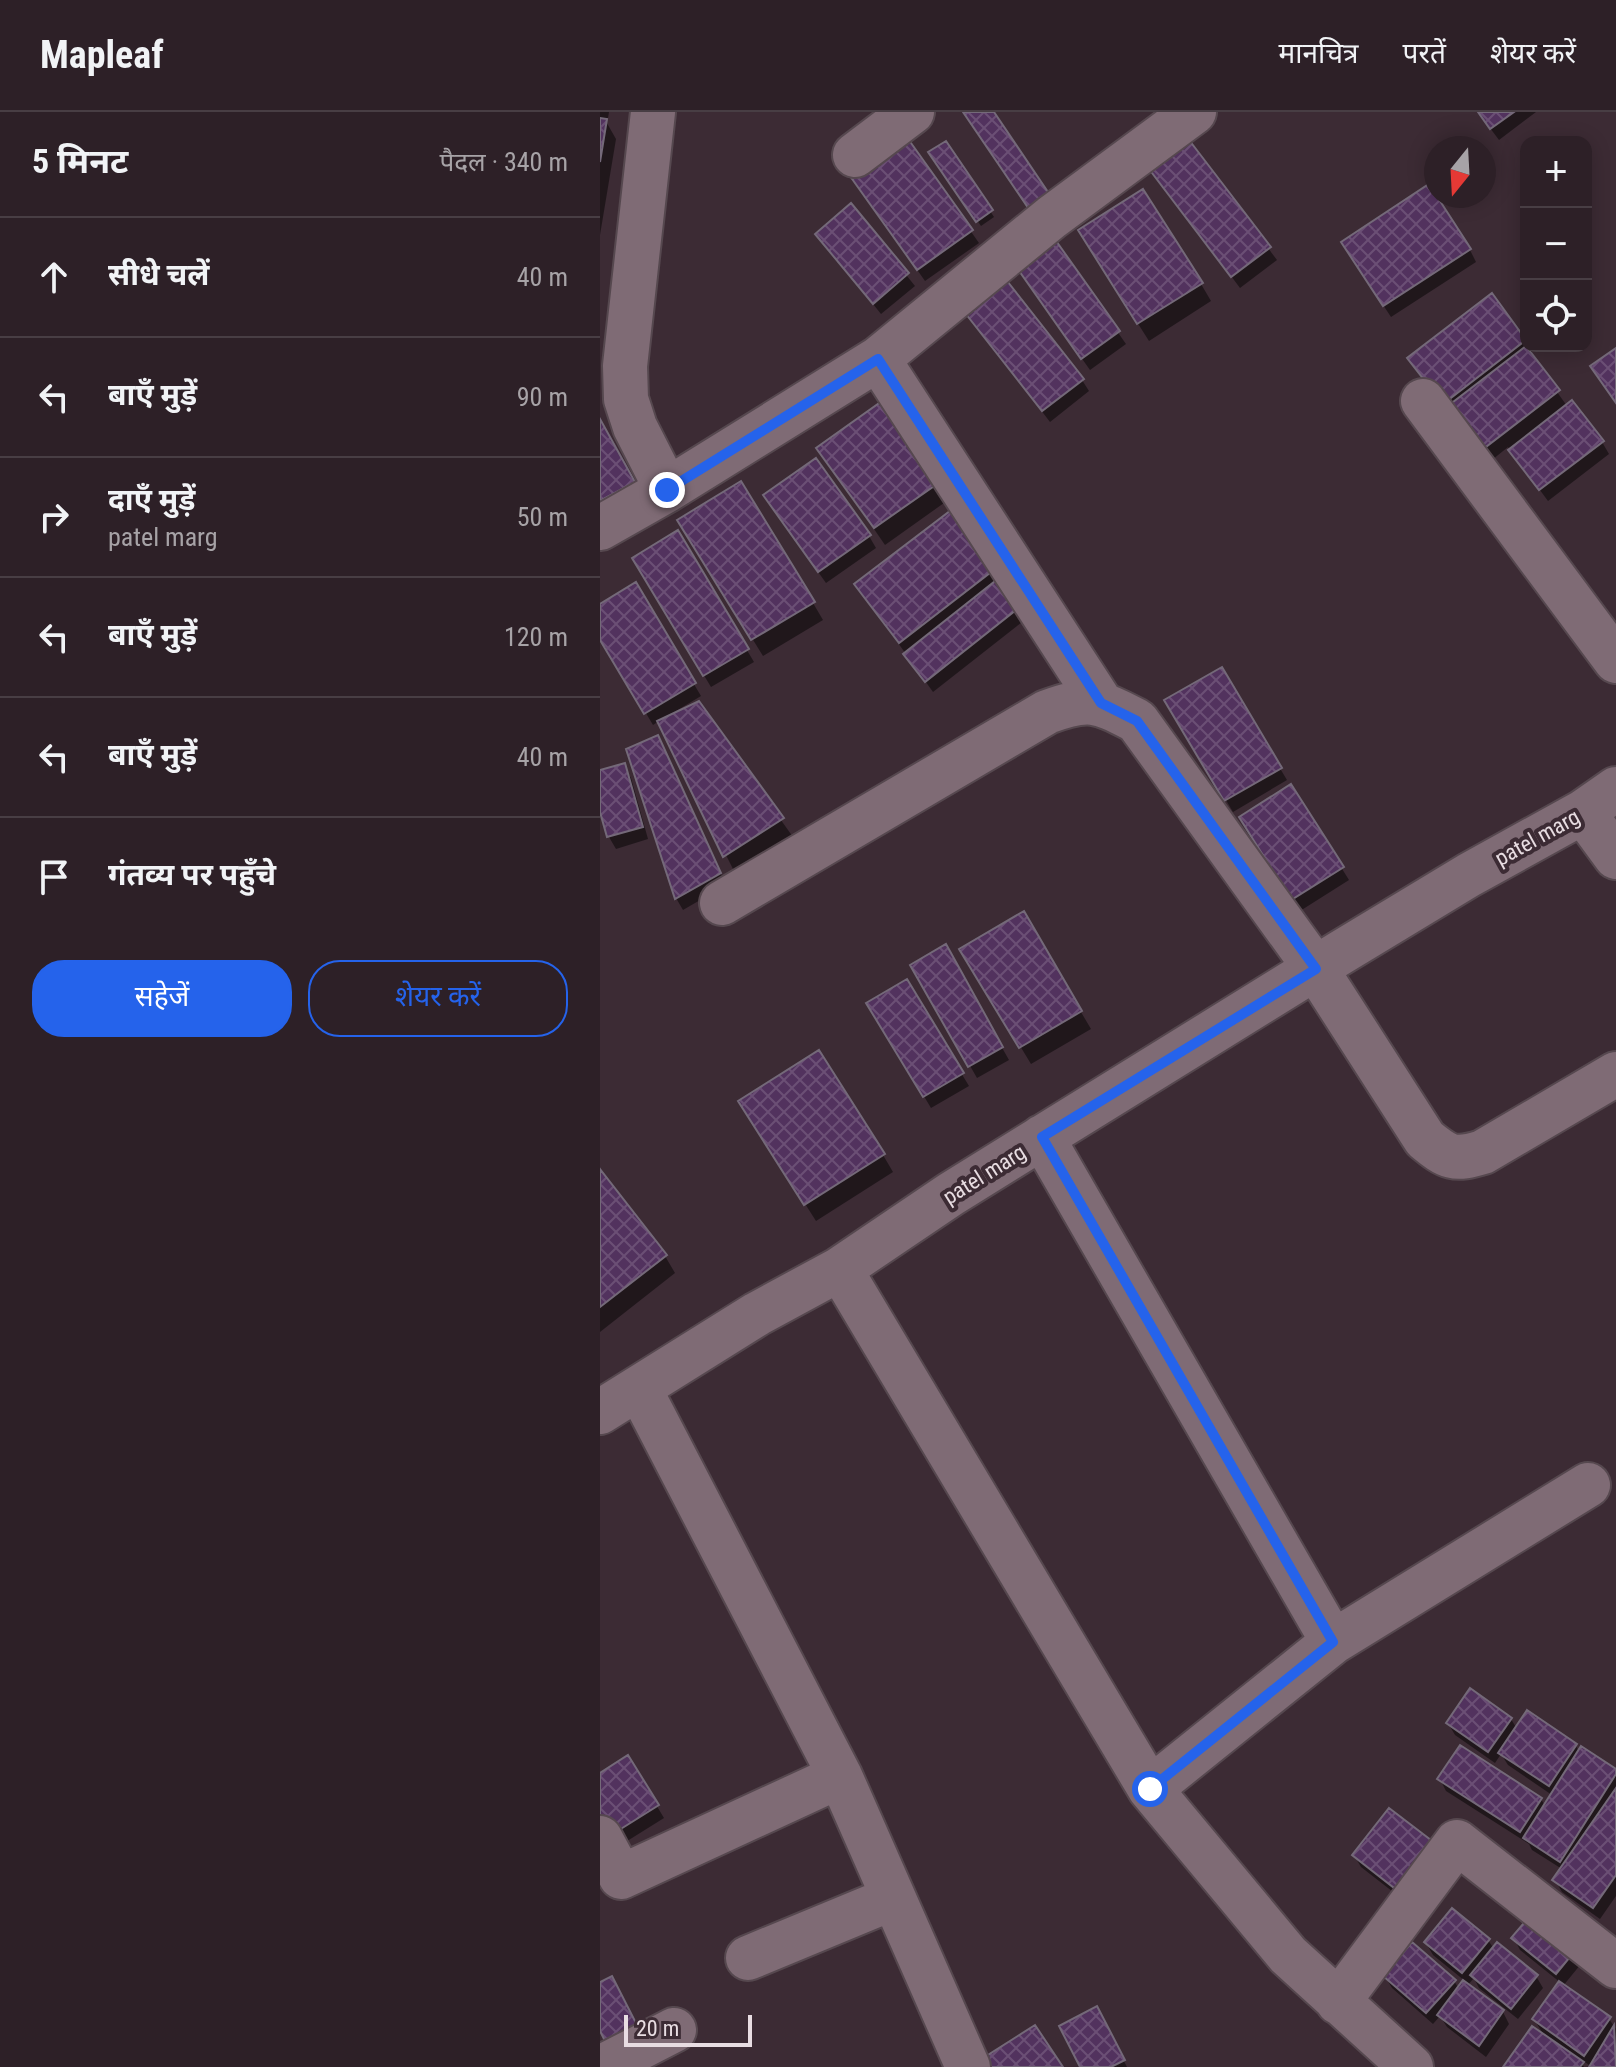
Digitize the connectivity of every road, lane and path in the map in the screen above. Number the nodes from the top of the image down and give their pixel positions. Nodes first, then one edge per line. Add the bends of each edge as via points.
1 (653, 112) edge
2 (912, 112) edge
3 (1194, 112) edge
4 (855, 155) dead end
5 (878, 359) junction
6 (1423, 401) dead end
7 (667, 490) junction
8 (600, 528) edge
9 (1616, 661) edge
10 (1101, 703) junction
11 (1599, 800) edge
12 (1616, 857) edge
13 (722, 903) dead end
14 (1316, 969) junction
15 (1616, 1074) edge
16 (1042, 1137) junction
17 (840, 1269) junction
18 (639, 1388) junction
19 (600, 1412) edge
20 (1588, 1485) dead end
21 (1333, 1642) junction
22 (840, 1776) junction
23 (1150, 1789) junction
24 (602, 1849) edge
25 (893, 1898) junction
26 (748, 1958) dead end
27 (1616, 1966) edge
28 (1338, 2002) junction
29 (674, 2030) dead end
30 (602, 2067) edge
31 (968, 2067) edge
32 (1411, 2067) edge

1 - 7 street via 625,366 626,399
2 - 4 street
3 - 5 street via 1052,217
5 - 7 street
5 - 10 street
6 - 9 street
7 - 8 street
10 - 13 street via 1074,702 1047,712
10 - 14 street via 1137,721
11 - 12 street
11 - 14 street, patel marg
14 - 15 street via 1425,1139 1445,1155 1462,1158 1483,1152
14 - 16 street, patel marg
16 - 17 street, patel marg
16 - 21 street
17 - 18 street, patel marg
17 - 23 street
18 - 19 street, patel marg
18 - 22 street
20 - 21 street
21 - 23 street
22 - 24 street via 621,1877
22 - 25 street
23 - 28 street via 1288,1955
25 - 26 street
25 - 31 street
27 - 28 street via 1457,1842
28 - 32 street
29 - 30 street

